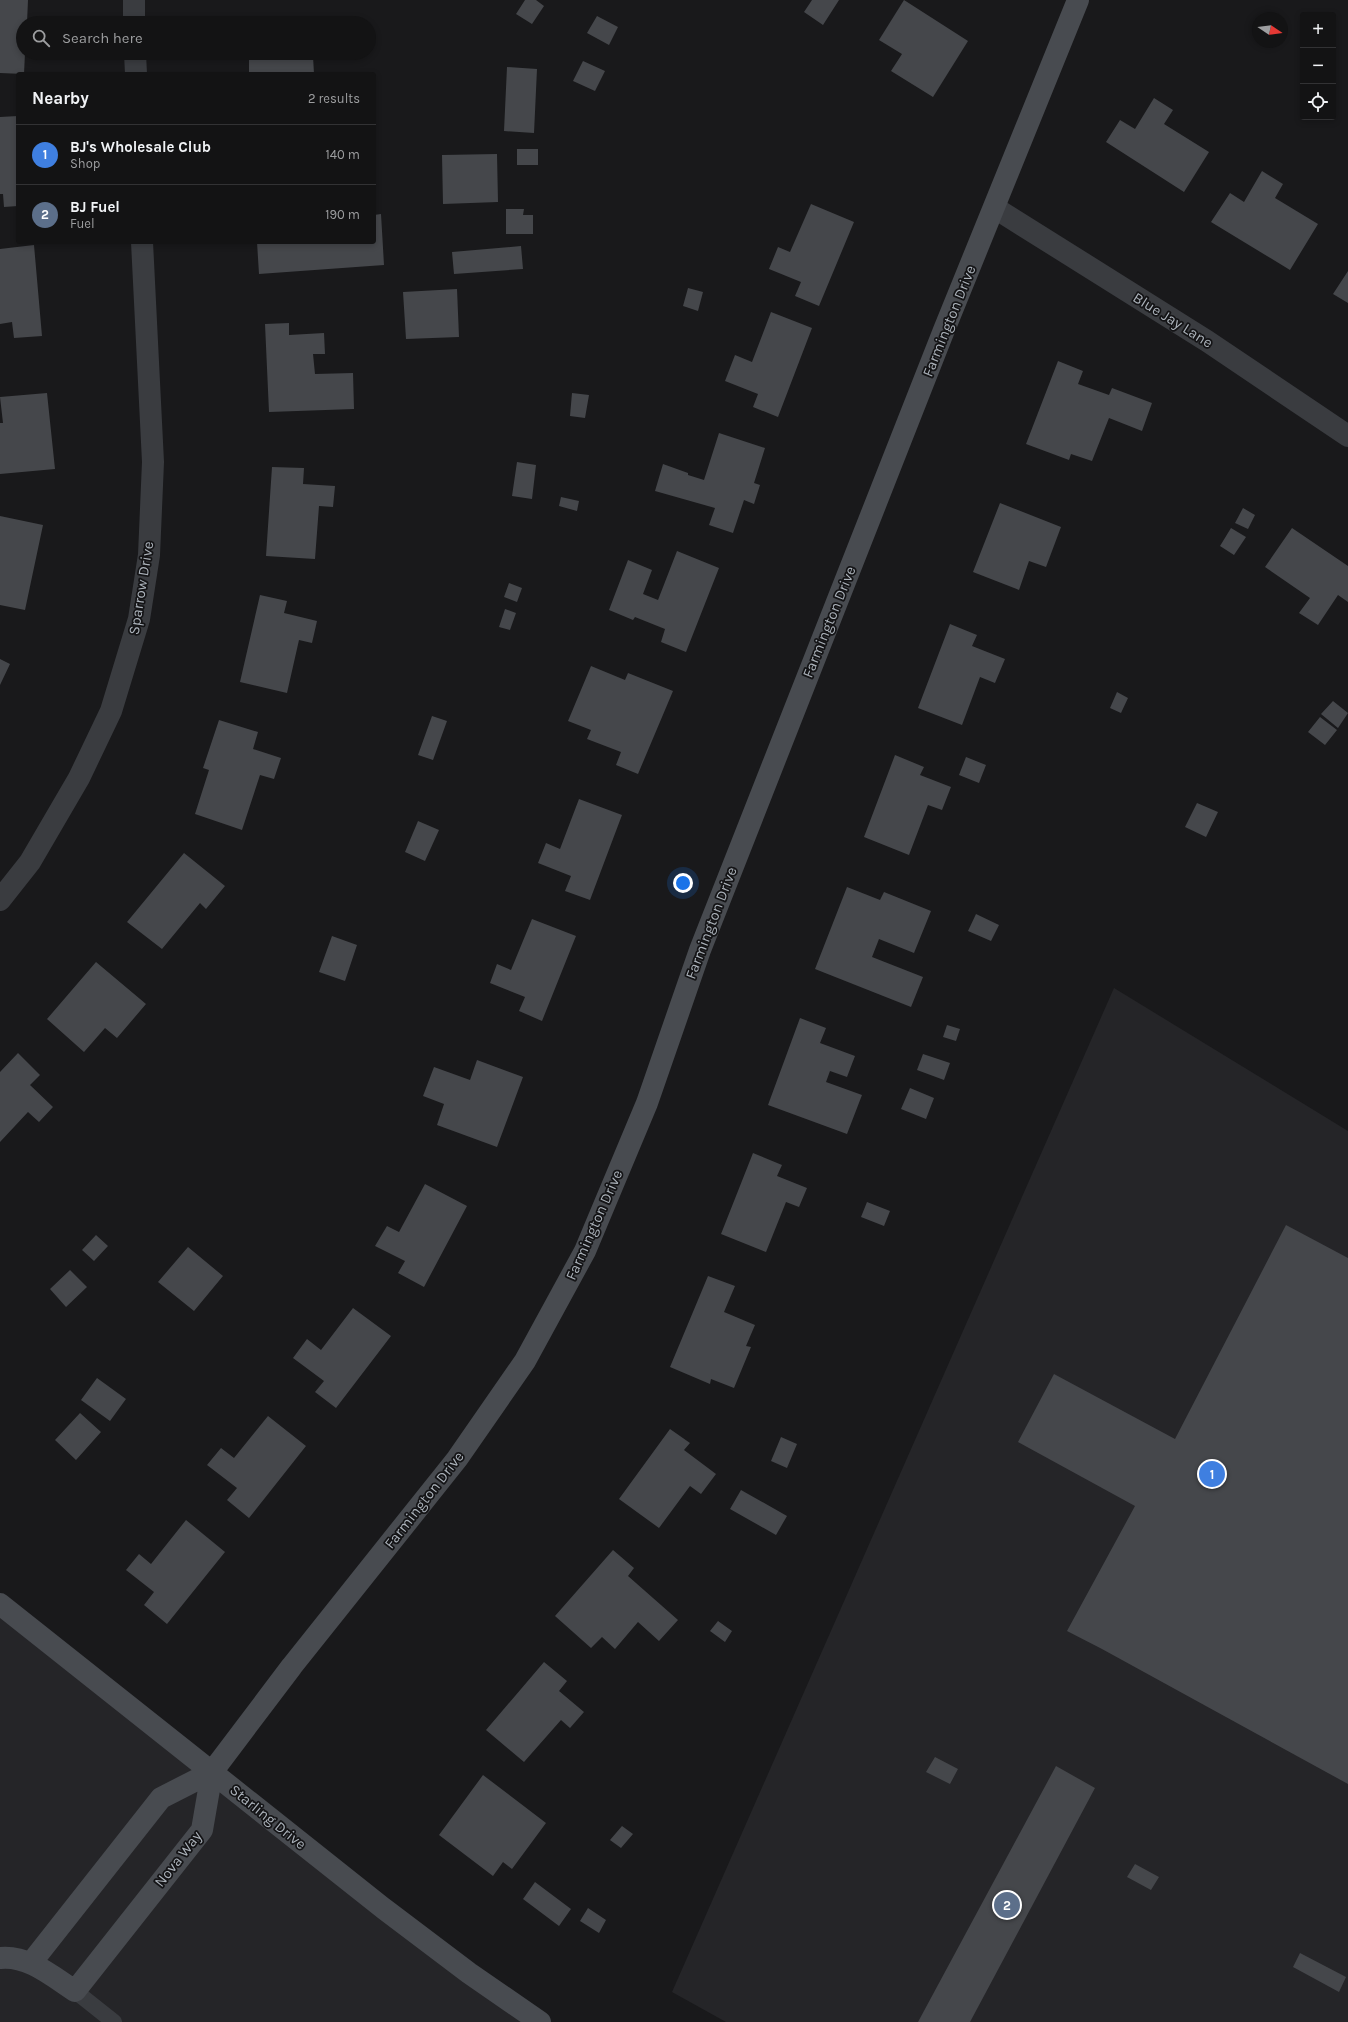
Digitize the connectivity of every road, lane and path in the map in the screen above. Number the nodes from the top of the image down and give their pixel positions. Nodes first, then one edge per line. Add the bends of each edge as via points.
1 (134, 0) edge
2 (1078, 0) edge
3 (134, 16) edge
4 (135, 60) edge
5 (136, 72) edge
6 (995, 208) junction
7 (142, 244) edge
8 (1348, 436) edge
9 (0, 900) edge
10 (0, 1604) edge
11 (212, 1772) junction
12 (0, 1958) edge
13 (31, 1963) junction
14 (75, 1991) junction
15 (114, 2022) edge
16 (540, 2022) edge

1 - 3 street
2 - 6 street, Farmington Drive
4 - 5 street
6 - 8 street, Blue Jay Lane via 1207,341
6 - 11 street, Farmington Drive via 944,330 702,942 647,1103 586,1251 525,1361 457,1459 292,1666
7 - 9 street, Sparrow Drive via 153,462 149,555 139,619 111,711 79,778 30,862
10 - 11 street, Starling Drive
11 - 13 street via 160,1798
11 - 14 street, Nova Way via 202,1830
11 - 16 street, Starling Drive via 395,1917
12 - 13 street via 17,1958
13 - 14 street
14 - 15 lane

